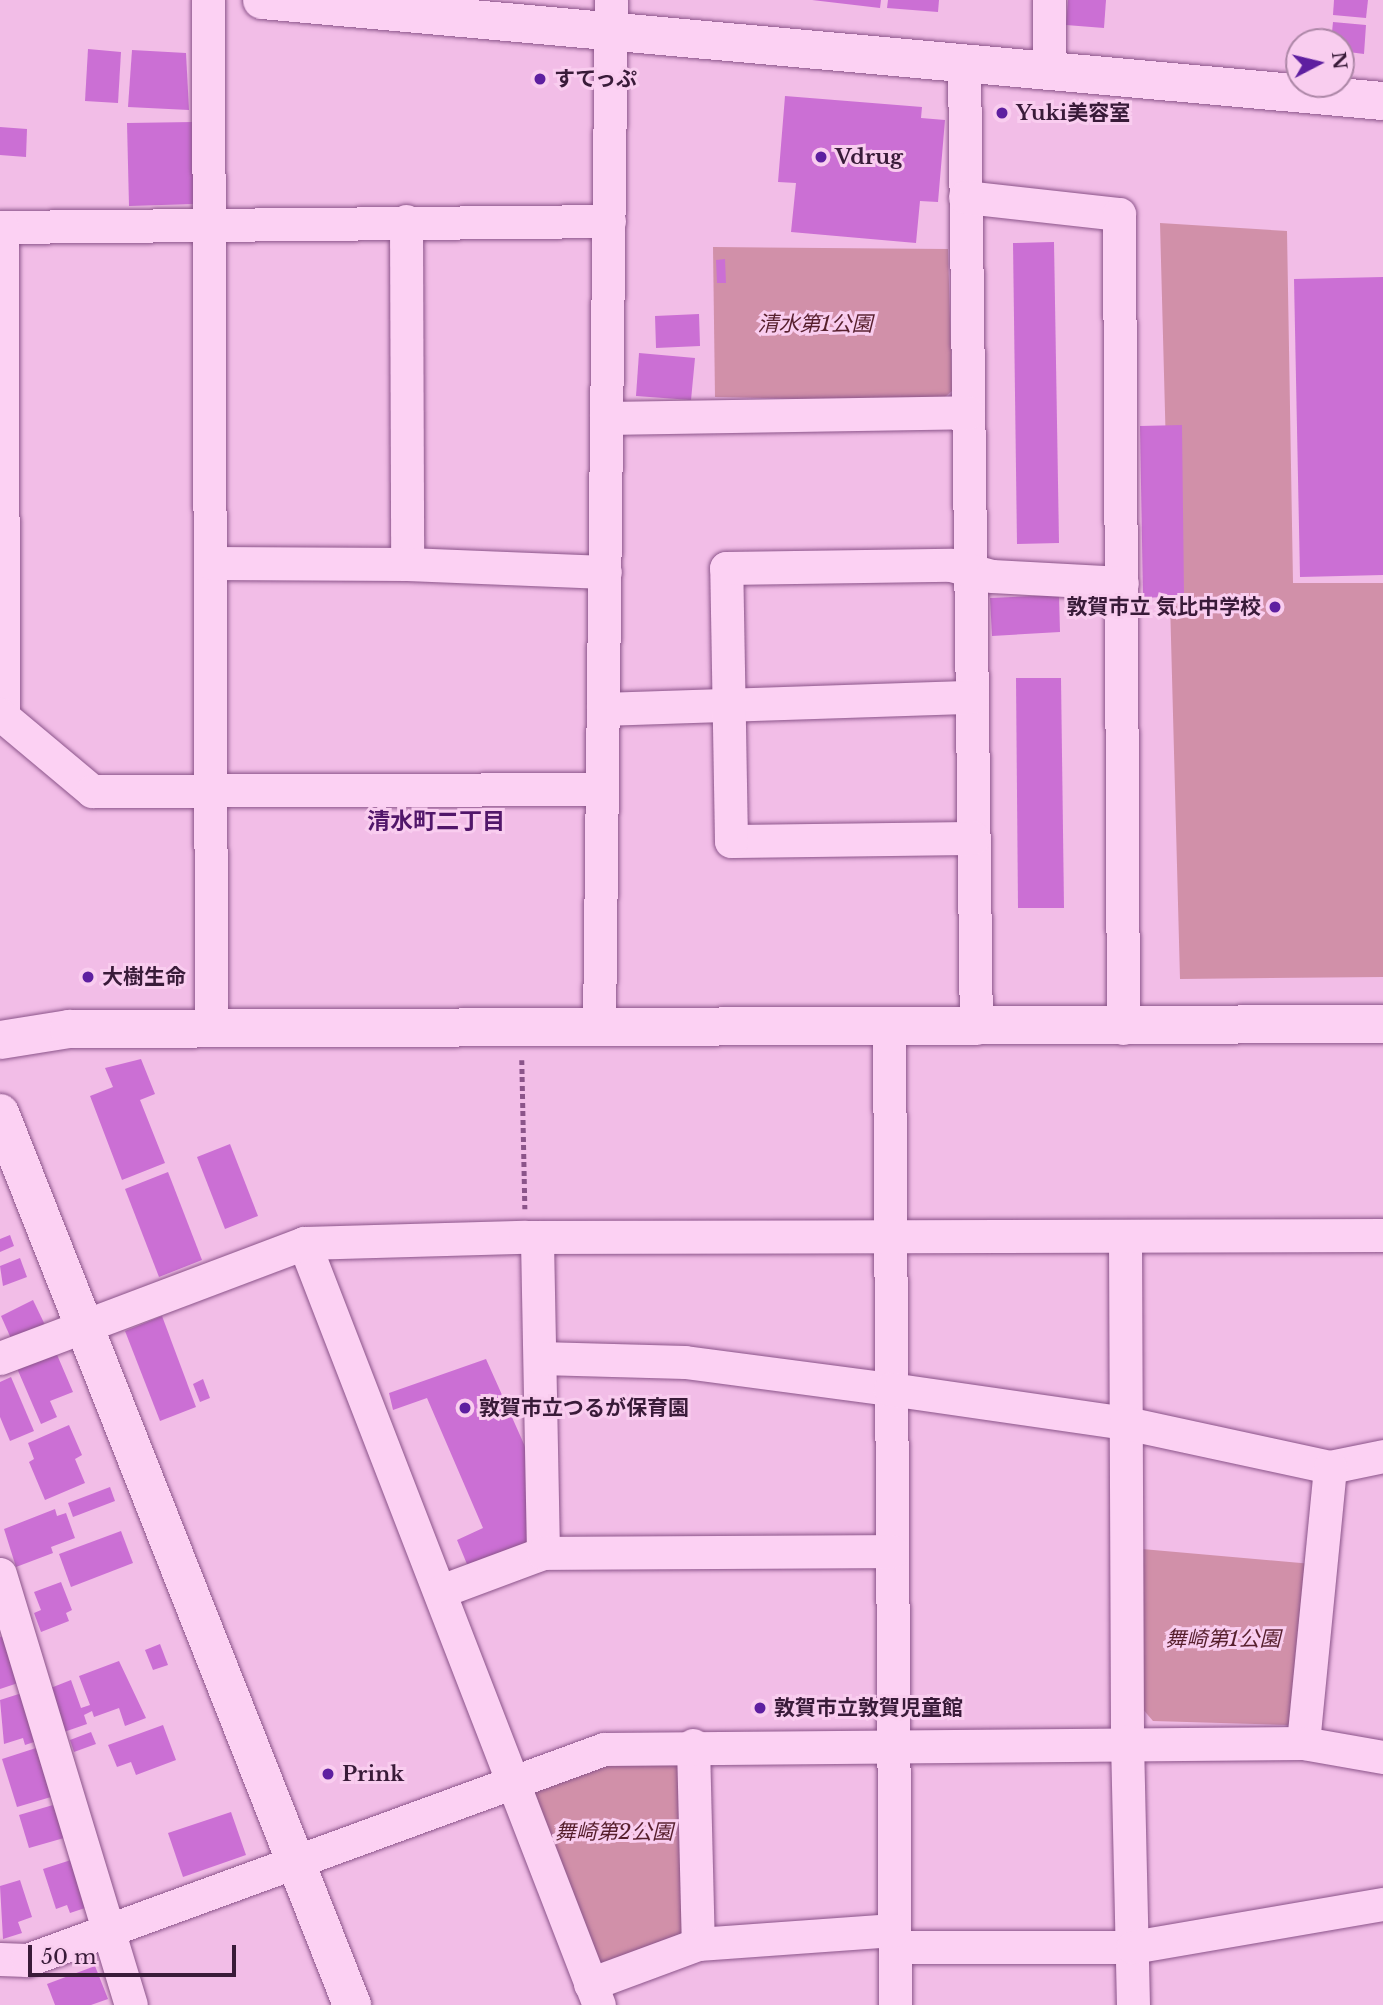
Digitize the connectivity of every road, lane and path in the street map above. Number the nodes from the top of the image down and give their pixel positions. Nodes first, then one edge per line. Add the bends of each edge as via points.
1 (208, 0) edge
2 (262, 0) edge
3 (1049, 0) edge
4 (611, 16) edge
5 (964, 65) junction
6 (1049, 71) junction
7 (1383, 101) edge
8 (965, 197) junction
9 (406, 221) junction
10 (609, 221) junction
11 (208, 225) junction
12 (1, 227) edge
13 (968, 412) junction
14 (606, 418) junction
15 (211, 563) junction
16 (407, 564) junction
17 (970, 569) junction
18 (604, 572) junction
19 (1122, 583) junction
20 (972, 697) junction
21 (728, 704) junction
22 (603, 709) junction
23 (1, 715) edge
24 (602, 789) junction
25 (214, 790) junction
26 (974, 838) junction
27 (1383, 1024) edge
28 (211, 1028) junction
29 (599, 1028) junction
30 (889, 1028) junction
31 (976, 1028) junction
32 (1123, 1028) junction
33 (521, 1029) junction
34 (0, 1040) edge
35 (0, 1113) edge
36 (1383, 1235) edge
37 (1125, 1236) junction
38 (890, 1237) junction
39 (531, 1239) junction
40 (304, 1243) junction
41 (83, 1325) junction
42 (0, 1358) edge
43 (540, 1358) junction
44 (890, 1389) junction
45 (1126, 1423) junction
46 (1383, 1456) edge
47 (1330, 1467) junction
48 (892, 1551) junction
49 (543, 1553) junction
50 (0, 1574) edge
51 (441, 1591) junction
52 (1127, 1741) junction
53 (1303, 1743) junction
54 (693, 1745) junction
55 (893, 1745) junction
56 (1383, 1757) edge
57 (513, 1782) junction
58 (293, 1864) junction
59 (1383, 1904) edge
60 (106, 1932) junction
61 (894, 1938) junction
62 (698, 1944) junction
63 (1133, 1947) junction
64 (0, 1959) edge
65 (594, 1995) edge
66 (131, 2005) edge
67 (352, 2005) edge
68 (895, 2005) edge
69 (1133, 2005) edge

1 - 11 street
2 - 4 street
3 - 6 street
4 - 5 street
4 - 10 street
5 - 6 street
5 - 8 street
6 - 7 street
8 - 13 street
8 - 19 street via 1119,214
9 - 10 street
9 - 11 street
9 - 16 street
10 - 14 street
11 - 12 street
11 - 15 street
12 - 23 street
13 - 14 street
13 - 17 street
14 - 18 street
15 - 16 street
15 - 25 street
16 - 18 street
17 - 19 street via 992,576
17 - 20 street
17 - 21 street via 951,565 726,568
18 - 22 street
19 - 32 street
20 - 21 street
20 - 26 street
21 - 22 street
21 - 26 street via 731,841
22 - 24 street
23 - 25 street via 92,790
24 - 25 street
24 - 29 street
25 - 28 street
26 - 31 street
27 - 32 street
28 - 33 street
28 - 34 street via 69,1029
29 - 30 street
29 - 33 street
30 - 31 street
30 - 38 street
31 - 32 street
33 - 39 path
35 - 41 street
36 - 37 street
37 - 38 street
37 - 45 street
38 - 39 street
38 - 44 street
39 - 40 street
39 - 43 street
40 - 41 street
40 - 51 street
41 - 42 street
41 - 58 street
43 - 44 street via 685,1363
43 - 49 street
44 - 45 street
44 - 48 street
45 - 47 street
45 - 52 street
46 - 47 street
47 - 53 street
48 - 49 street
48 - 55 street
49 - 51 street
50 - 60 street
51 - 57 street
52 - 53 street
52 - 55 street
52 - 63 street
53 - 56 street
54 - 55 street
54 - 57 street via 604,1749
54 - 62 street
55 - 61 street
57 - 58 street
57 - 65 street
58 - 60 street
58 - 67 street
59 - 63 street
60 - 64 street via 27,1960
60 - 66 street
61 - 62 street
61 - 63 street
61 - 68 street
62 - 65 street
63 - 69 street

